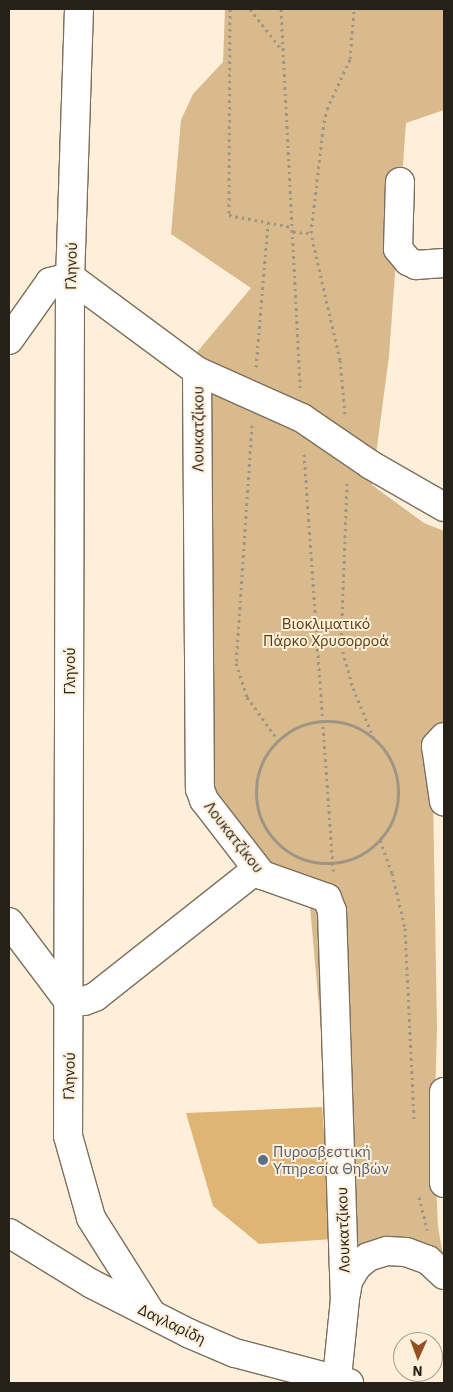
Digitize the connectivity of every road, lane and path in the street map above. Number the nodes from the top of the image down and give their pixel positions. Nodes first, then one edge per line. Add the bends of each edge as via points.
1 (79, 9) edge
2 (230, 9) edge
3 (250, 9) edge
4 (354, 9) edge
5 (283, 51) dead end
6 (400, 182) dead end
7 (268, 223) junction
8 (292, 227) dead end
9 (293, 232) dead end
10 (312, 233) junction
11 (444, 263) edge
12 (70, 277) junction
13 (9, 340) edge
14 (198, 370) junction
15 (254, 395) junction
16 (347, 449) junction
17 (444, 507) edge
18 (316, 626) dead end
19 (341, 628) junction
20 (444, 737) edge
21 (374, 739) junction
22 (278, 740) junction
23 (444, 801) edge
24 (380, 840) junction
25 (257, 869) junction
26 (9, 922) edge
27 (70, 1002) junction
28 (444, 1092) edge
29 (414, 1125) dead end
30 (444, 1183) edge
31 (418, 1191) dead end
32 (9, 1233) edge
33 (428, 1233) dead end
34 (444, 1275) edge
35 (346, 1299) junction
36 (151, 1313) junction
37 (343, 1380) edge

1 - 12 street, Γληνού
2 - 7 path via 229,215
3 - 5 path
4 - 10 path via 350,59 327,109 322,128
6 - 11 street via 398,249 416,265
7 - 8 path
7 - 15 path
9 - 10 path
10 - 16 path via 340,360
12 - 13 street via 50,282
12 - 14 street
12 - 27 street, Γληνού
14 - 15 street
14 - 25 street, Λουκατζίκου via 200,789 204,800
15 - 16 street via 302,418
15 - 22 path via 236,663 247,697
16 - 17 street
16 - 19 path
18 - 19 path
19 - 21 path via 344,661
20 - 23 street via 436,746
21 - 22 path via 358,728 322,721 306,724
21 - 24 path via 394,770 398,788 390,824
22 - 24 path via 261,765 256,780 258,811 273,838 299,858 332,863 358,855
24 - 29 path via 392,873 404,928
25 - 27 street via 95,997
25 - 35 street, Λουκατζίκου via 270,880 327,898 332,910
26 - 27 street
27 - 36 street, Γληνού via 68,1136 91,1218
28 - 30 street
31 - 33 path
32 - 36 street, Δαγλαρίδη via 92,1284
34 - 35 street via 428,1260 387,1251 368,1257 357,1266 348,1281
35 - 37 street, Λουκατζίκου
36 - 37 street, Δαγλαρίδη via 235,1353

